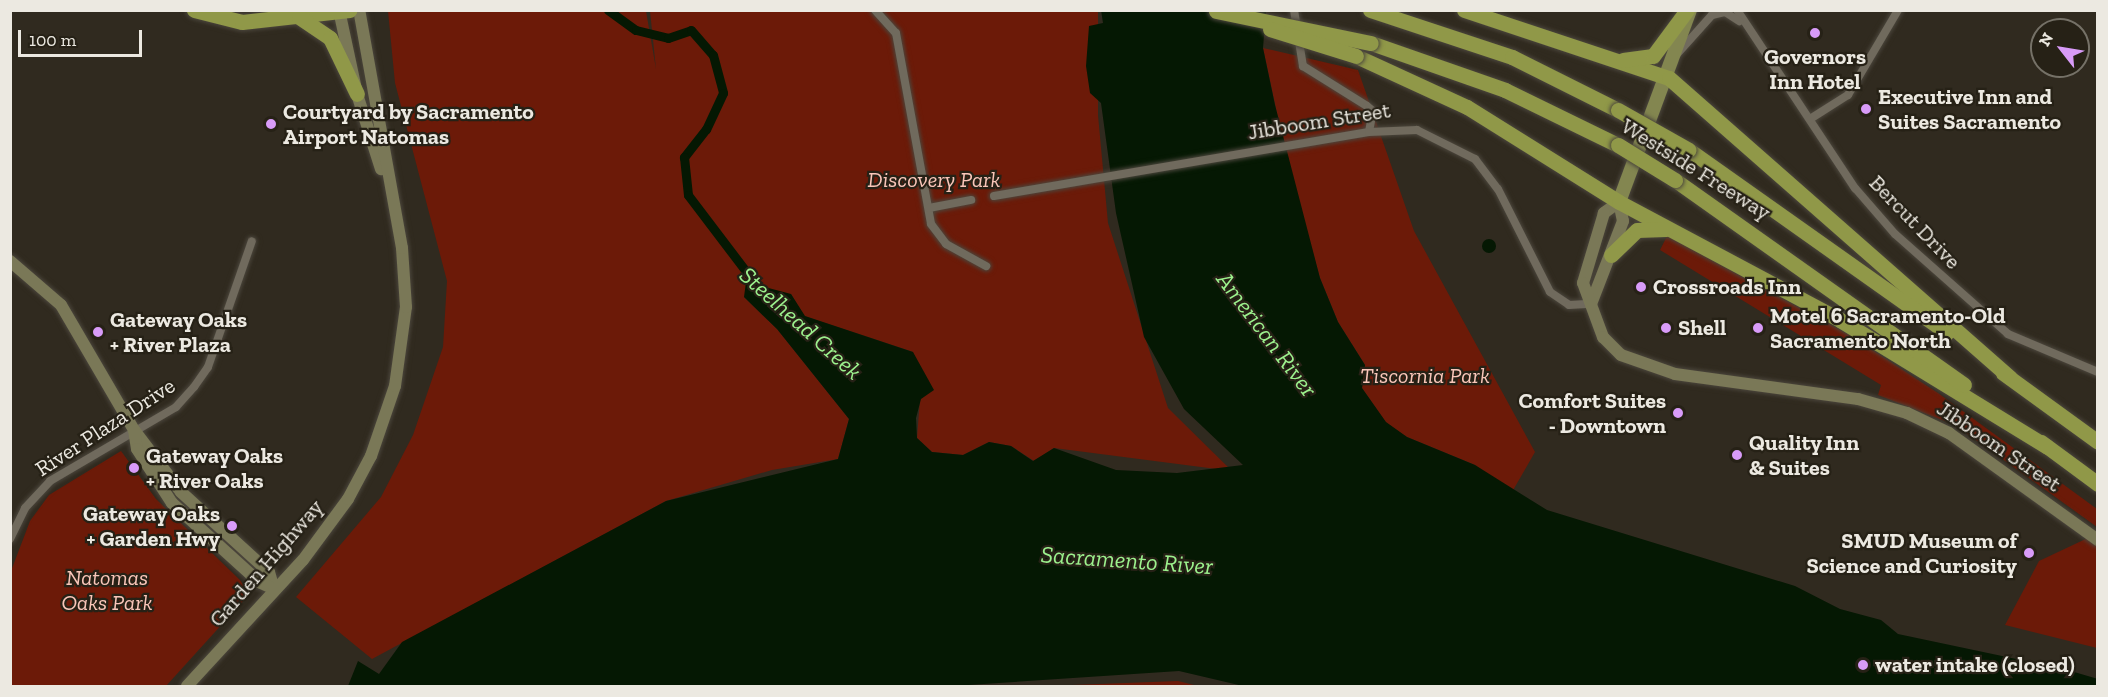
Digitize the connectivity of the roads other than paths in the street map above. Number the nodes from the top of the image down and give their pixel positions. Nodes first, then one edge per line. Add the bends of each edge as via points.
1 (194, 10) edge
2 (358, 10) edge
3 (874, 10) edge
4 (1211, 10) edge
5 (1294, 10) edge
6 (1464, 10) edge
7 (1688, 10) edge
8 (1737, 10) edge
9 (1898, 10) edge
10 (342, 11) edge
11 (1216, 11) edge
12 (1374, 11) edge
13 (299, 17) junction
14 (1750, 32) junction
15 (1677, 54) junction
16 (1617, 60) junction
17 (1669, 78) junction
18 (357, 94) junction
19 (1810, 119) junction
20 (1369, 132) junction
21 (994, 196) dead end
22 (972, 200) dead end
23 (1619, 202) junction
24 (929, 208) junction
25 (396, 216) junction
26 (1677, 232) junction
27 (252, 241) dead end
28 (1611, 255) junction
29 (10, 261) edge
30 (986, 266) dead end
31 (1591, 304) junction
32 (2097, 372) edge
33 (2010, 378) junction
34 (134, 430) junction
35 (2097, 442) edge
36 (2048, 447) junction
37 (2097, 484) edge
38 (10, 540) edge
39 (2097, 540) edge
40 (274, 589) junction
41 (187, 687) edge

1 - 13 highway via 243,22
2 - 25 street, Garden Highway
3 - 24 street via 896,33
4 - 11 highway, Westside Freeway, bridge
5 - 20 street via 1303,66 1367,106
6 - 16 highway
7 - 15 main road
7 - 16 highway via 1653,56
8 - 14 street, Bercut Drive
9 - 19 street via 1848,95
10 - 13 highway
10 - 18 street, Garden Highway
11 - 23 highway, bridge via 1356,56 1467,107
11 - 36 highway, Westside Freeway, bridge via 1371,43 1505,90 1618,146 1676,180
12 - 33 highway, Westside Freeway, bridge via 1512,57 1689,150
13 - 18 highway via 330,38
14 - 15 street via 1731,14 1714,13
14 - 19 street, Bercut Drive
15 - 17 main road
16 - 17 highway
17 - 23 main road
17 - 33 highway
18 - 25 street, Garden Highway
19 - 32 street, Bercut Drive via 1875,213 1989,321 2042,352
20 - 21 street, Jibboom Street
20 - 31 street, Jibboom Street via 1417,130 1470,154 1498,189 1550,292 1569,305
22 - 24 street
23 - 26 highway
23 - 28 street via 1623,221
23 - 31 street via 1605,213 1583,282
24 - 30 street via 935,234
25 - 40 street, Garden Highway via 405,307 389,409 348,499 318,542
26 - 28 highway via 1653,226 1637,230
26 - 36 highway via 1840,320
27 - 34 street, River Plaza Drive via 202,378 176,407
28 - 31 street
29 - 34 street via 71,318
31 - 39 street, Jibboom Street via 1611,347 1650,368 1858,399 1927,421
33 - 35 highway, Westside Freeway
34 - 38 street, River Plaza Drive via 50,481 25,508
34 - 40 street via 137,449 172,503 259,582
36 - 37 highway, Westside Freeway
40 - 41 street, Garden Highway

